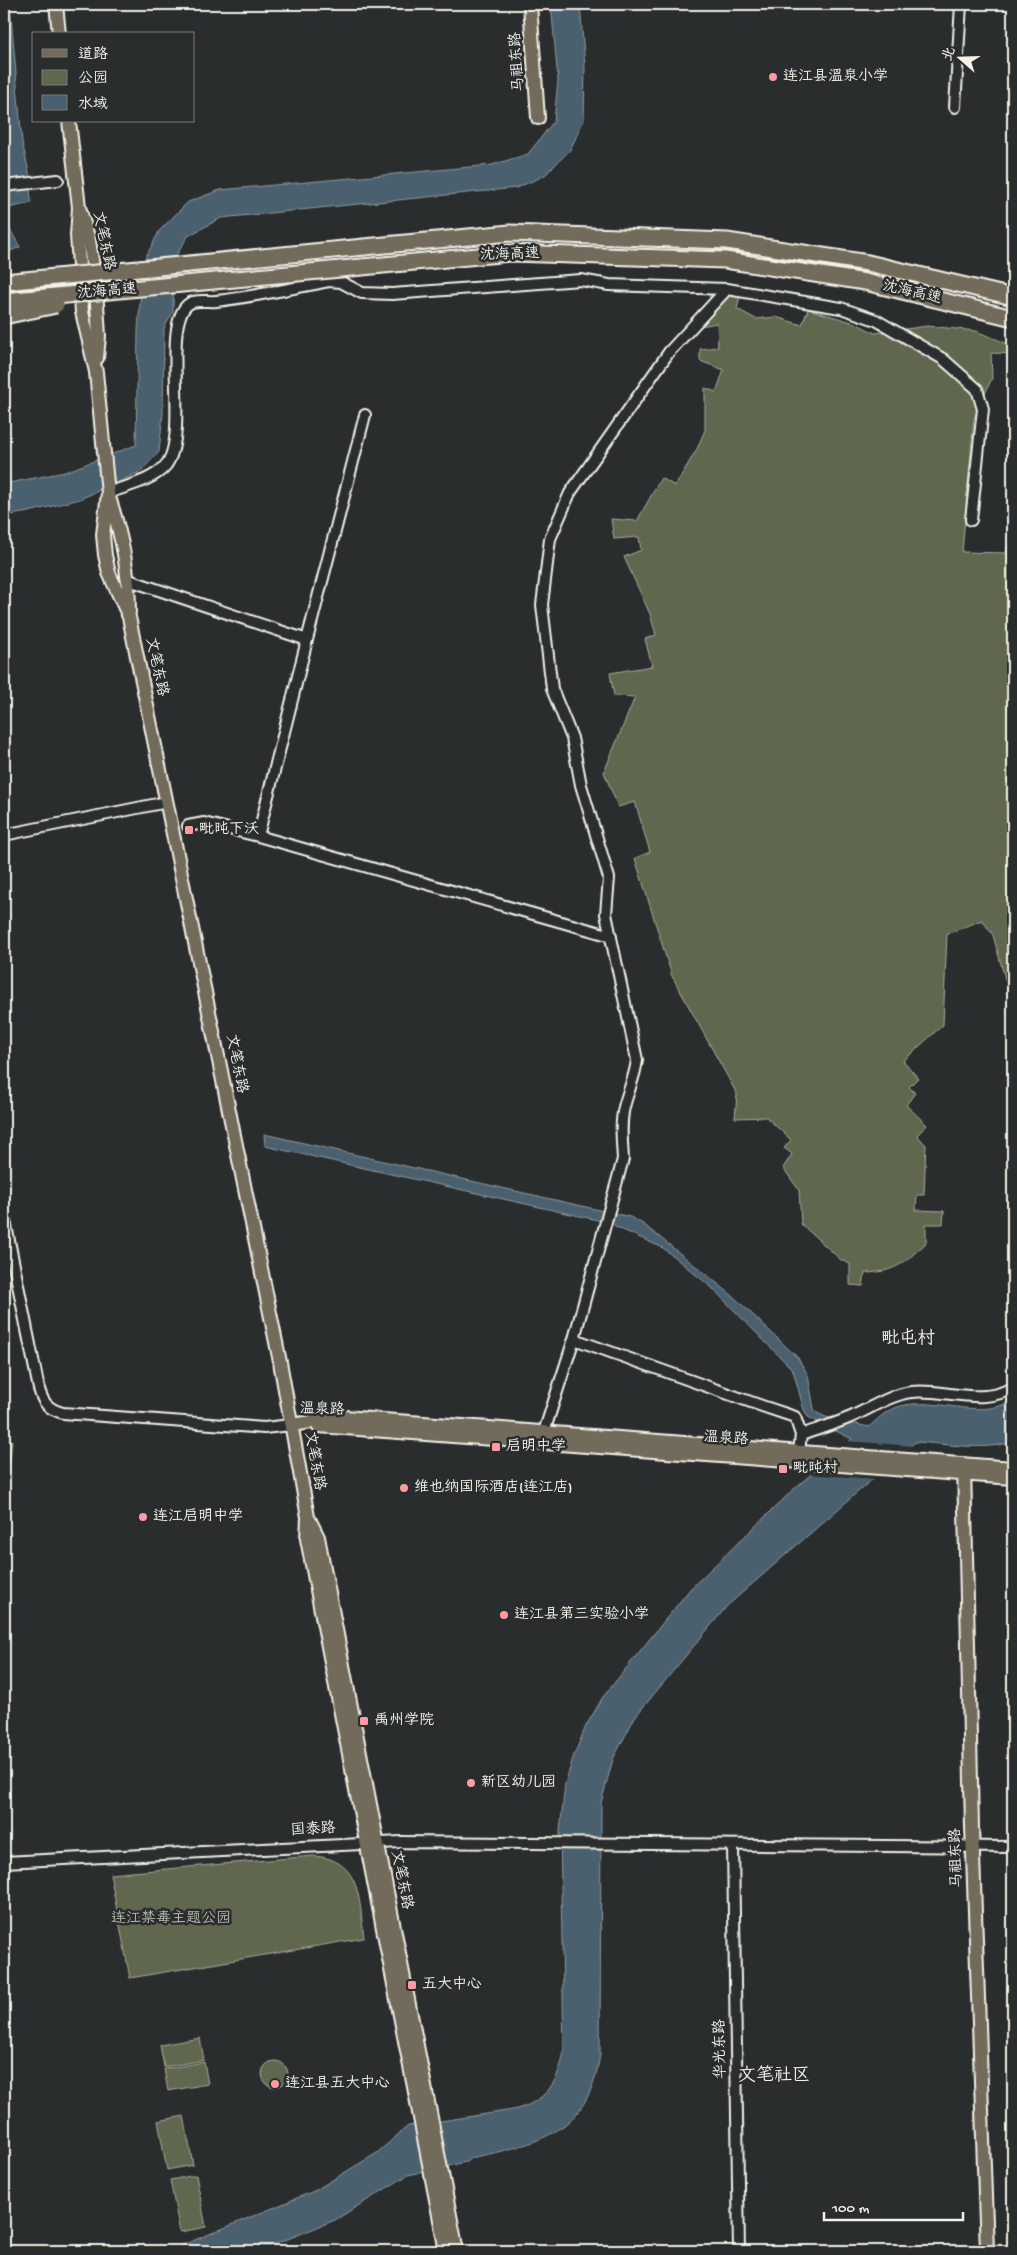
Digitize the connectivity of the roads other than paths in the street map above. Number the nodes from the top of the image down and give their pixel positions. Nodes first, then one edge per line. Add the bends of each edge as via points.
1 (56, 4) edge
2 (530, 4) edge
3 (961, 4) edge
4 (59, 32) edge
5 (955, 107) dead end
6 (538, 118) dead end
7 (69, 122) edge
8 (58, 180) dead end
9 (4, 186) edge
10 (107, 272) junction
11 (4, 278) edge
12 (4, 282) edge
13 (726, 289) junction
14 (120, 290) junction
15 (1013, 297) edge
16 (4, 302) edge
17 (4, 316) edge
18 (1013, 318) edge
19 (365, 415) dead end
20 (108, 493) junction
21 (971, 520) dead end
22 (129, 580) junction
23 (129, 617) junction
24 (307, 640) junction
25 (167, 802) junction
26 (188, 826) dead end
27 (4, 835) edge
28 (258, 836) junction
29 (611, 936) junction
30 (4, 1216) edge
31 (574, 1339) junction
32 (1013, 1387) edge
33 (291, 1425) junction
34 (544, 1432) junction
35 (801, 1435) junction
36 (799, 1451) junction
37 (818, 1457) junction
38 (1013, 1468) edge
39 (965, 1469) junction
40 (1013, 1478) edge
41 (372, 1843) junction
42 (733, 1846) junction
43 (973, 1847) junction
44 (1013, 1847) edge
45 (4, 1862) edge
46 (436, 2170) junction
47 (446, 2251) edge
48 (457, 2251) edge
49 (739, 2251) edge
50 (987, 2251) edge

1 - 4 main road
2 - 6 main road, 马祖东路
3 - 5 street
7 - 20 main road, 文笔东路 via 79,206 89,240 96,288 99,336 96,372
8 - 9 street
10 - 11 highway, bridge
10 - 12 highway, 沈海高速, bridge
10 - 15 highway, 沈海高速, bridge via 510,233 727,241 868,263
13 - 20 street via 609,285 582,280 392,294 362,293 341,282 329,281 247,297 192,301 184,307 176,332 176,420 167,464 155,475
13 - 21 street via 841,308 876,320 943,359 977,389 982,409
13 - 29 street via 669,352 570,493 550,539 542,605 552,689 572,738 581,785 609,878 606,914
14 - 16 highway, 沈海高速, bridge
14 - 17 highway, bridge
14 - 18 highway, 沈海高速, bridge via 510,253 725,260 865,282
19 - 24 street
20 - 22 main road, 文笔东路 via 121,535
20 - 23 main road, 文笔东路 via 103,535 105,555 109,573
22 - 23 main road, 文笔东路
22 - 24 street
23 - 25 main road, 文笔东路
24 - 28 street
25 - 27 street
25 - 33 main road, 文笔东路
26 - 28 street via 204,824
28 - 29 street
29 - 31 street via 637,1060 624,1107 623,1159
30 - 33 street via 39,1389 49,1407 63,1413 264,1428
31 - 34 street
31 - 35 street via 788,1413 795,1417
32 - 35 street via 987,1396 924,1392 899,1394 849,1418
33 - 34 main road, 温泉路 via 338,1416
33 - 37 main road, 温泉路
33 - 41 main road, 文笔东路 via 308,1517 307,1539
34 - 36 main road, 温泉路
35 - 36 street
36 - 37 main road, 温泉路
37 - 39 main road, 温泉路
38 - 39 main road, 温泉路
39 - 40 main road, 温泉路
39 - 43 main road, 马祖东路
41 - 42 street, 国泰路
41 - 45 street, 国泰路
41 - 46 main road, 文笔东路
42 - 43 street, 国泰路
42 - 49 street, 华光东路
43 - 44 street
43 - 50 main road, 马祖东路
46 - 47 main road, 文笔东路
46 - 48 main road, 文笔东路

